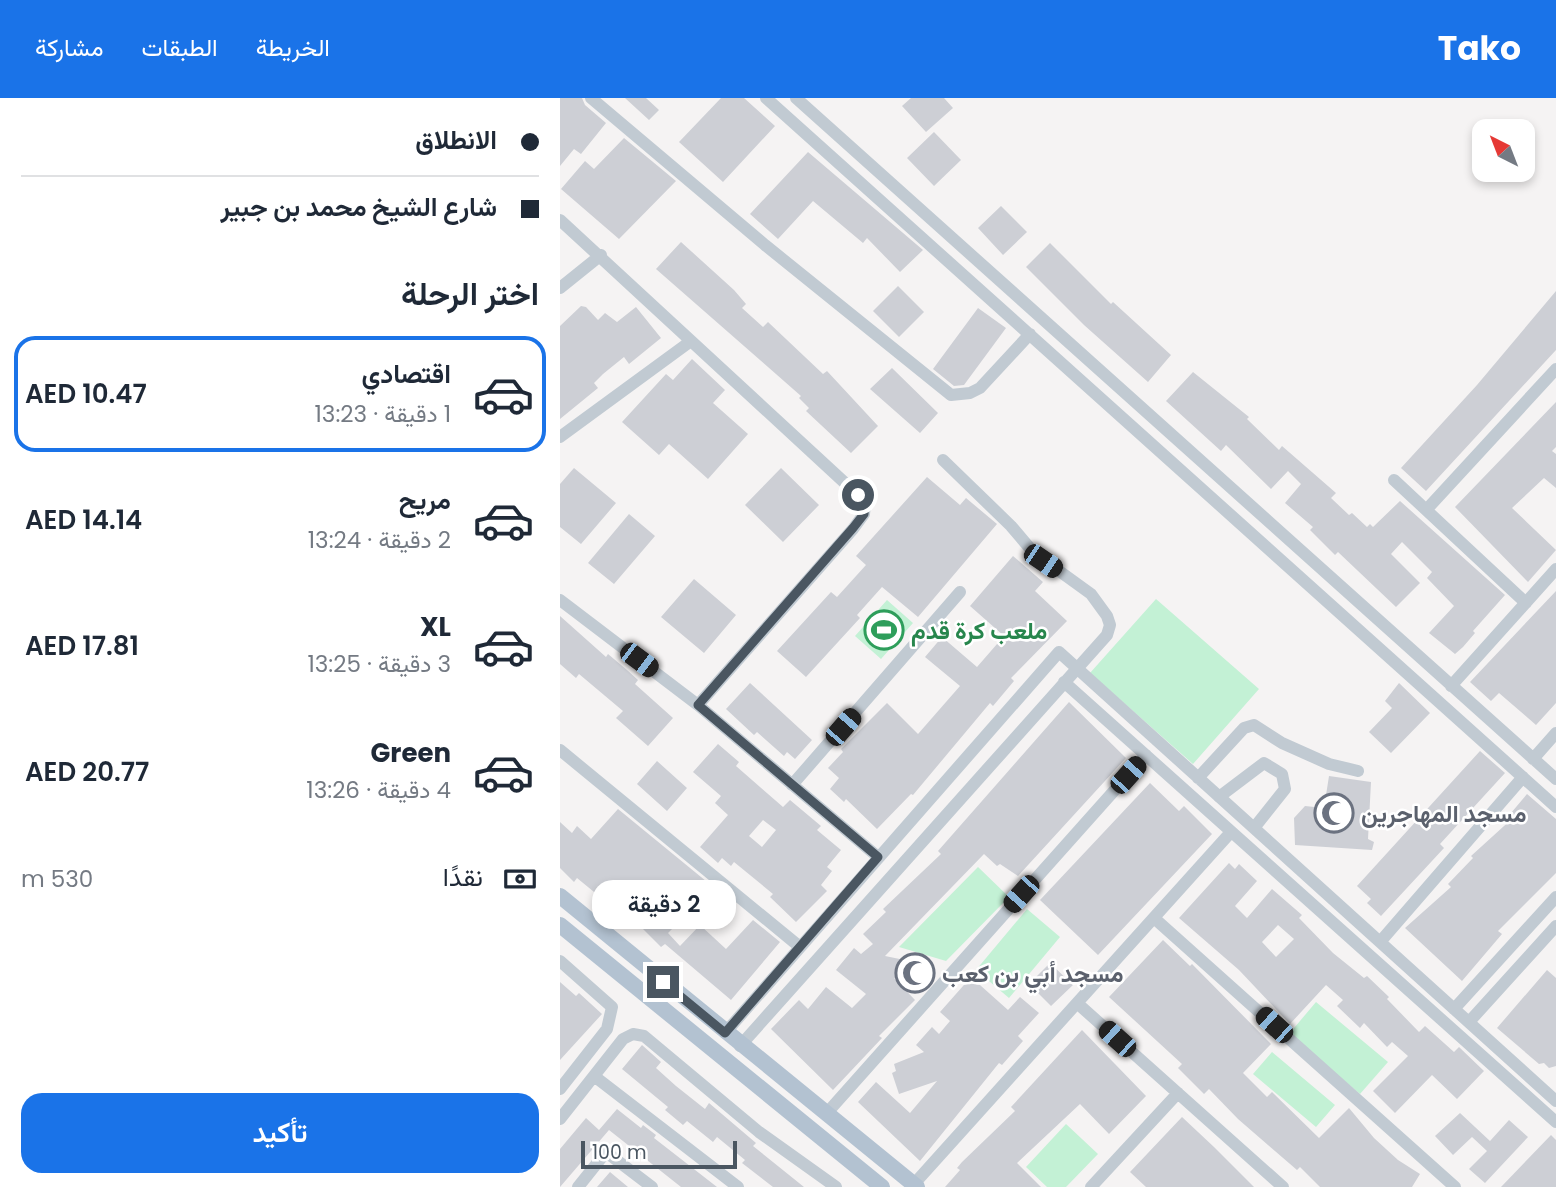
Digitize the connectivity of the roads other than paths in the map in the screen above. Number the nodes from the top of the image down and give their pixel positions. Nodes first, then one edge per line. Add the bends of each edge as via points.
1 (591, 98) edge
2 (766, 98) edge
3 (796, 98) edge
4 (560, 220) edge
5 (601, 255) junction
6 (560, 288) edge
7 (1030, 334) junction
8 (691, 341) junction
9 (1556, 369) edge
10 (560, 437) edge
11 (943, 460) dead end
12 (1394, 480) dead end
13 (1427, 509) junction
14 (1556, 569) edge
15 (960, 593) dead end
16 (560, 600) edge
17 (1526, 603) junction
18 (1076, 668) junction
19 (1064, 682) junction
20 (1451, 686) junction
21 (698, 705) junction
22 (1556, 733) edge
23 (560, 750) edge
24 (1146, 755) junction
25 (1533, 759) junction
26 (1358, 771) dead end
27 (1198, 778) junction
28 (1523, 778) junction
29 (1556, 779) edge
30 (793, 785) junction
31 (1219, 797) junction
32 (1556, 807) edge
33 (1254, 828) junction
34 (1231, 832) junction
35 (878, 857) junction
36 (560, 896) edge
37 (1556, 897) edge
38 (1154, 918) junction
39 (560, 925) edge
40 (1556, 926) edge
41 (1380, 942) junction
42 (800, 947) junction
43 (560, 961) edge
44 (1077, 1003) junction
45 (1454, 1009) junction
46 (1469, 1022) junction
47 (725, 1033) junction
48 (740, 1045) junction
49 (594, 1076) junction
50 (560, 1089) edge
51 (1178, 1093) junction
52 (1556, 1101) edge
53 (827, 1114) junction
54 (560, 1119) edge
55 (1556, 1122) edge
56 (733, 1185) edge
57 (1097, 1185) edge
58 (916, 1186) edge
59 (578, 1187) edge
60 (652, 1187) edge
61 (836, 1187) edge
62 (882, 1187) edge
63 (1283, 1187) edge
64 (1455, 1187) edge

1 - 7 street via 951,395 980,387
2 - 7 street
3 - 20 street
4 - 5 street
5 - 6 street
5 - 8 street
7 - 28 street
8 - 10 street
8 - 21 street via 865,505 853,528
9 - 13 street
11 - 18 street via 1032,552 1083,586 1101,605 1110,625 1107,635
12 - 13 street
13 - 17 street
14 - 17 street
15 - 30 street
16 - 21 street
17 - 20 street
18 - 19 street
18 - 27 street
18 - 35 street via 1059,652
19 - 24 street
19 - 48 street
20 - 25 street
21 - 30 street
22 - 25 street
23 - 42 street
24 - 34 street
24 - 53 street
25 - 29 street
26 - 27 street via 1317,759 1254,725 1244,728
27 - 31 street
28 - 32 street
28 - 41 street
30 - 35 street
31 - 33 street
31 - 33 street via 1264,763 1270,764 1282,775 1285,789
33 - 41 street
34 - 38 street
34 - 55 street
35 - 42 street
36 - 47 main road
37 - 45 street
38 - 44 street
38 - 64 street
39 - 62 main road
40 - 46 street
41 - 45 street
42 - 47 street
43 - 50 street via 612,1007 607,1029
44 - 51 street
44 - 58 street
45 - 46 street
46 - 52 street
47 - 48 main road
48 - 53 main road
49 - 54 street
49 - 56 street
49 - 61 street via 623,1039 632,1034 644,1036 759,1132
51 - 57 street
51 - 63 street
53 - 58 main road
59 - 60 street via 606,1152

